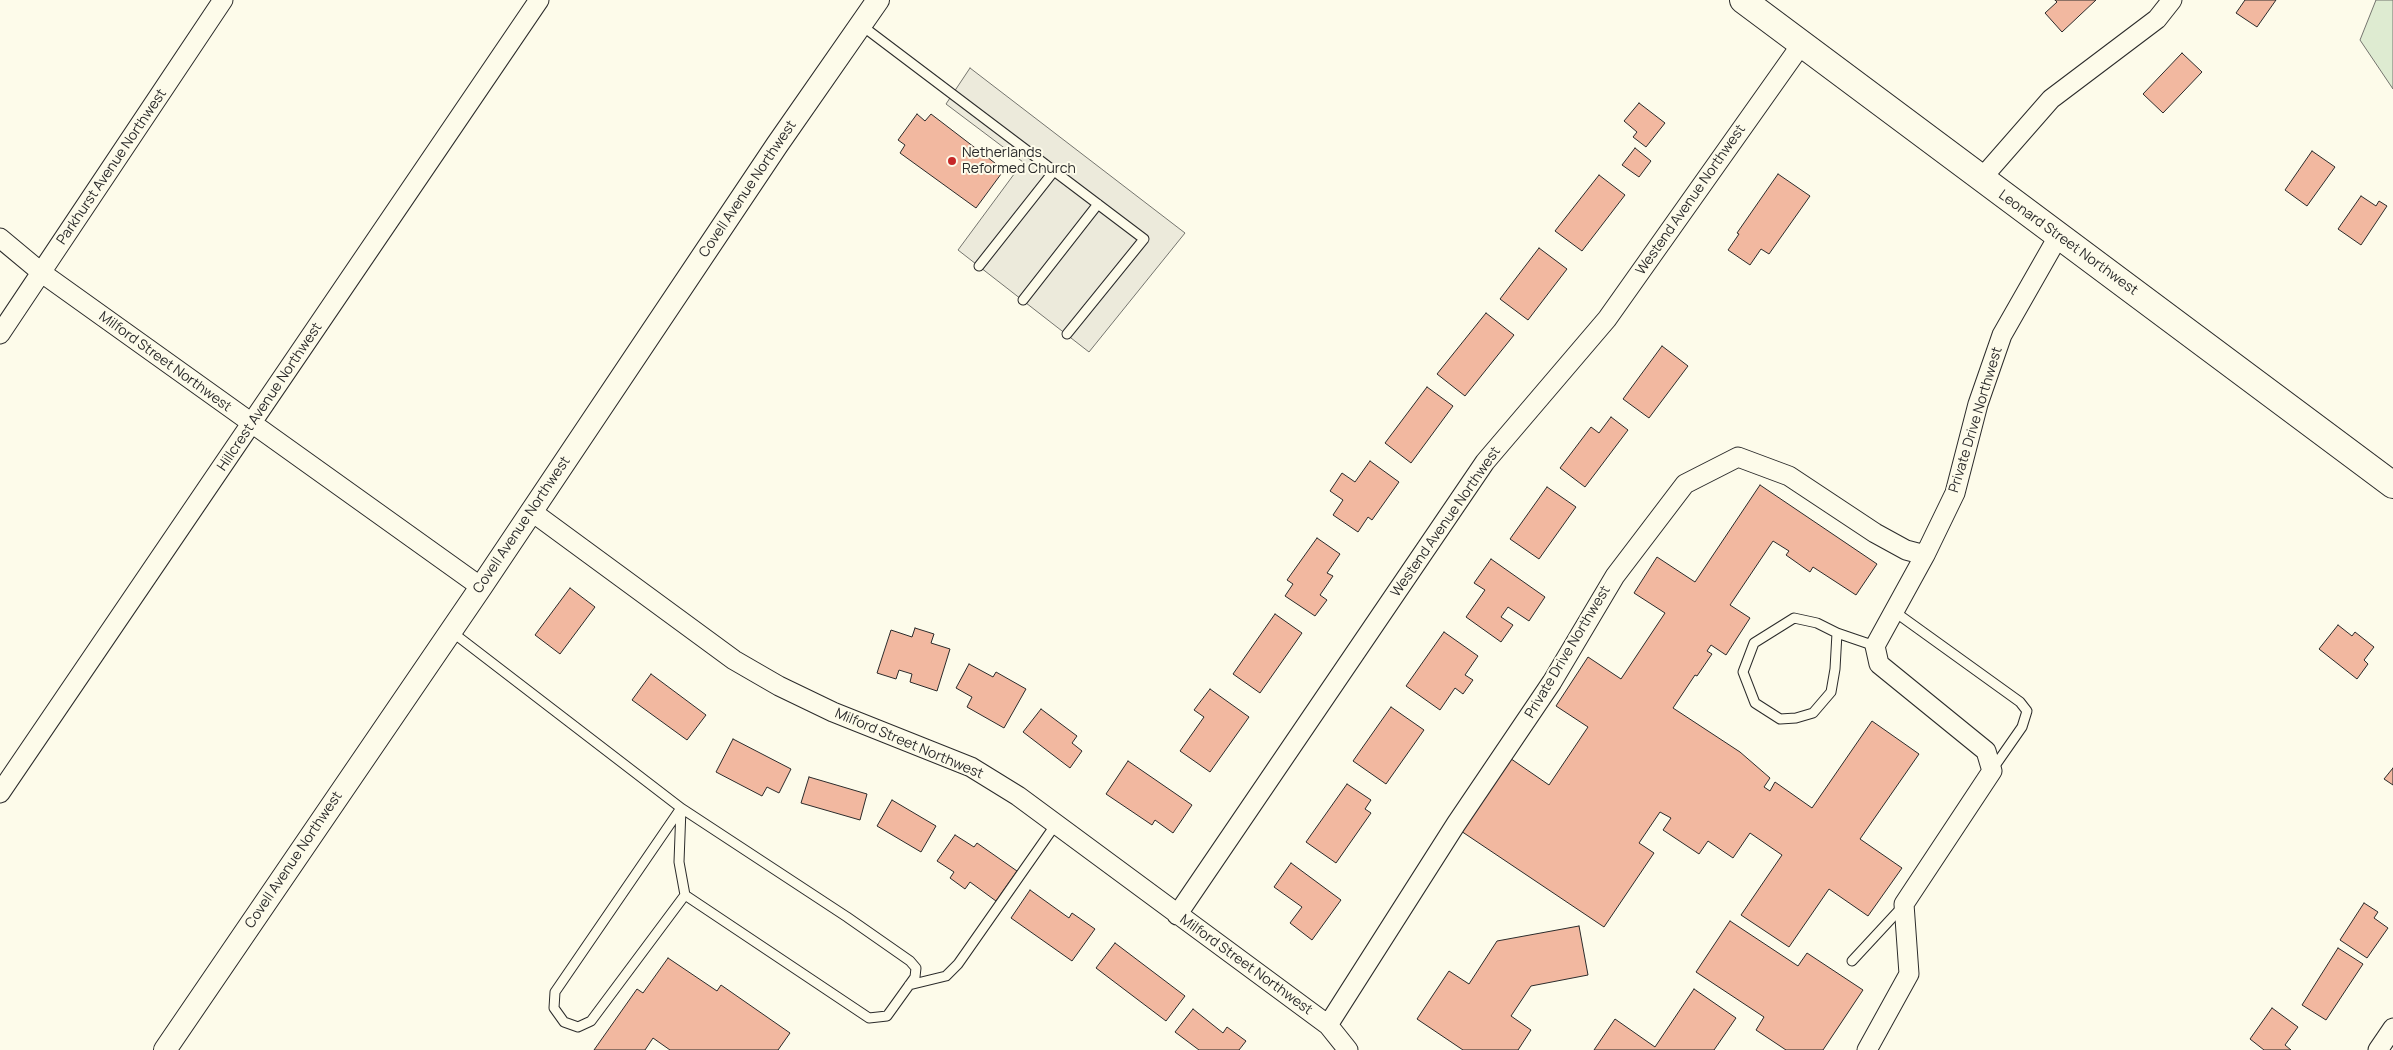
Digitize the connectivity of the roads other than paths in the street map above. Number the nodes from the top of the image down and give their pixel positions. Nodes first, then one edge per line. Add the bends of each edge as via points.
1 (223, 0) edge
2 (539, 0) edge
3 (878, 0) edge
4 (1743, 0) edge
5 (2172, 0) edge
6 (861, 25) junction
7 (1801, 45) junction
8 (1054, 171) junction
9 (1981, 179) junction
10 (1098, 204) junction
11 (2059, 235) junction
12 (0, 238) edge
13 (979, 266) dead end
14 (42, 273) junction
15 (1023, 300) dead end
16 (0, 334) edge
17 (1066, 334) dead end
18 (251, 424) junction
19 (2393, 485) edge
20 (531, 511) junction
21 (1925, 555) junction
22 (481, 587) junction
23 (1895, 612) junction
24 (450, 630) junction
25 (1837, 633) junction
26 (1875, 646) junction
27 (1992, 770) junction
28 (0, 793) edge
29 (681, 808) junction
30 (1056, 824) junction
31 (685, 895) junction
32 (1904, 904) junction
33 (1177, 915) junction
34 (1852, 961) dead end
35 (909, 985) junction
36 (1328, 1025) junction
37 (2393, 1028) edge
38 (165, 1050) edge
39 (1348, 1050) edge
40 (1867, 1050) edge
41 (2378, 1050) edge

1 - 14 street, Parkhurst Avenue Northwest
2 - 18 street, Hillcrest Avenue Northwest
3 - 6 street, Covell Avenue Northwest
4 - 7 main road, Leonard Street Northwest
5 - 9 street via 2157,20 2051,99
6 - 8 lane
6 - 20 street, Covell Avenue Northwest
7 - 9 main road, Leonard Street Northwest
7 - 33 street, Westend Avenue Northwest via 1607,319 1485,462
8 - 10 lane
8 - 13 lane
9 - 11 main road, Leonard Street Northwest
10 - 15 lane
10 - 17 lane via 1144,238
11 - 19 main road, Leonard Street Northwest
11 - 21 street, Private Drive Northwest via 2002,335 1978,404 1955,493
12 - 14 street, Milford Street Northwest
14 - 16 street, Parkhurst Avenue Northwest
14 - 18 street, Milford Street Northwest
18 - 22 street, Milford Street Northwest
18 - 28 street, Hillcrest Avenue Northwest
20 - 22 street, Covell Avenue Northwest
20 - 30 street, Milford Street Northwest via 734,660 833,712 971,767
21 - 23 street, Private Drive Northwest
21 - 36 street, Private Drive Northwest via 1906,550 1875,533 1789,476 1738,457 1685,484 1615,576 1552,682 1456,824
22 - 24 street, Covell Avenue Northwest
23 - 26 street, Private Drive Northwest
23 - 27 lane via 2020,702 2027,711 2022,728
24 - 29 lane
24 - 38 street, Covell Avenue Northwest
25 - 25 lane via 1817,623 1794,618 1754,643 1743,672 1755,703 1780,719 1813,712 1831,692
25 - 26 lane
26 - 27 street via 1879,664 1986,751
27 - 32 street
29 - 31 lane via 679,862
29 - 31 lane via 556,992 554,1008 564,1022 578,1027 591,1021
29 - 35 lane via 910,961 916,968 915,977
30 - 33 street, Milford Street Northwest
30 - 35 lane via 958,964 946,976
31 - 35 lane via 869,1018 887,1016
32 - 34 lane
32 - 40 street via 1909,974
33 - 36 street, Milford Street Northwest
36 - 39 street
37 - 41 street

